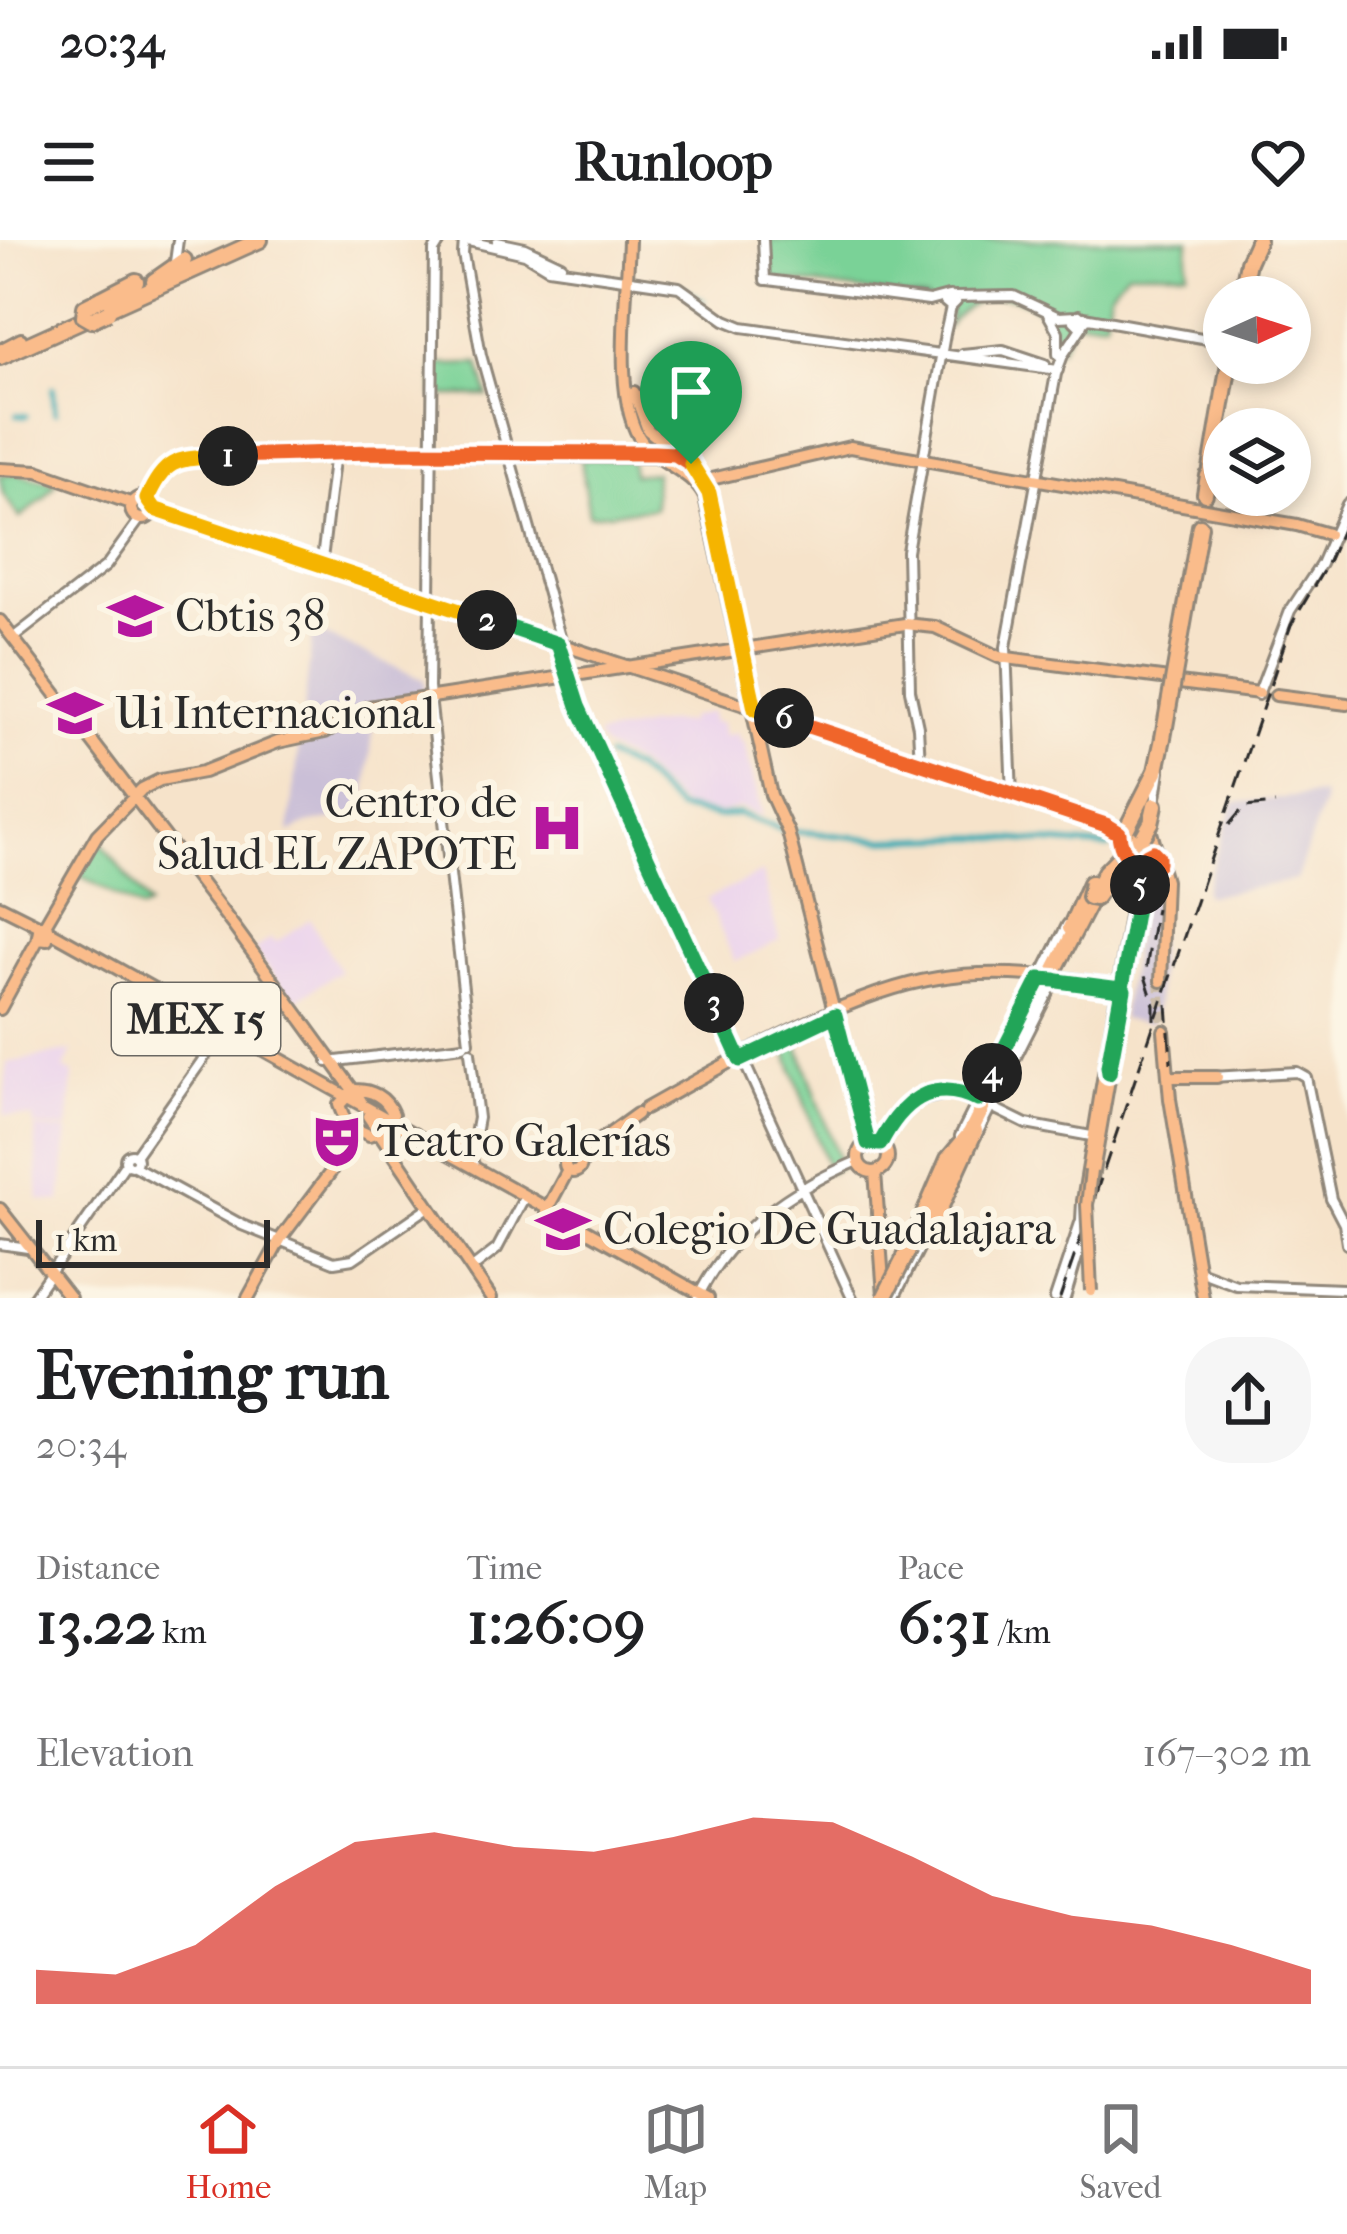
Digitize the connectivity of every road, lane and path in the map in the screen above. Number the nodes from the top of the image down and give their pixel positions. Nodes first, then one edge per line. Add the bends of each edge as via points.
1 (248, 240) edge
2 (260, 240) edge
3 (439, 240) edge
4 (463, 240) edge
5 (487, 240) edge
6 (631, 240) edge
7 (1256, 241) edge
8 (763, 245) edge
9 (182, 257) edge
10 (584, 272) junction
11 (1242, 276) edge
12 (1244, 276) edge
13 (631, 278) junction
14 (181, 280) dead end
15 (142, 292) junction
16 (1024, 299) junction
17 (952, 302) junction
18 (105, 306) dead end
19 (1048, 314) junction
20 (1081, 322) junction
21 (52, 331) junction
22 (1203, 339) edge
23 (25, 340) joint
24 (1058, 353) junction
25 (0, 356) edge
26 (941, 356) junction
27 (1056, 369) junction
28 (1225, 384) edge
29 (1225, 384) edge
30 (634, 406) junction
31 (1221, 406) joint
32 (633, 451) junction
33 (332, 454) junction
34 (430, 454) junction
35 (507, 454) junction
36 (923, 458) junction
37 (674, 460) junction
38 (0, 471) edge
39 (695, 474) junction
40 (1037, 478) junction
41 (1203, 498) edge
42 (1203, 498) edge
43 (1203, 504) edge
44 (1347, 504) edge
45 (1203, 506) edge
46 (1203, 506) edge
47 (142, 508) junction
48 (1274, 516) edge
49 (1328, 533) tunnel mouth
50 (1197, 552) junction
51 (320, 567) junction
52 (1195, 574) junction
53 (428, 602) junction
54 (1185, 614) junction
55 (911, 626) junction
56 (5, 636) edge
57 (560, 646) junction
58 (1180, 647) junction
59 (741, 652) junction
60 (1006, 661) junction
61 (636, 670) junction
62 (570, 679) junction
63 (1174, 681) junction
64 (1215, 687) joint
65 (1264, 693) junction
66 (428, 698) junction
67 (1344, 702) edge
68 (754, 711) junction
69 (605, 757) junction
70 (920, 765) junction
71 (1158, 767) junction
72 (1012, 796) junction
73 (133, 799) junction
74 (1124, 857) junction
75 (1163, 886) junction
76 (0, 910) edge
77 (1079, 915) junction
78 (44, 934) junction
79 (1129, 938) junction
80 (96, 963) junction
81 (1049, 976) junction
82 (1160, 981) tunnel mouth
83 (1119, 989) junction
84 (170, 1006) junction
85 (0, 1012) edge
86 (836, 1013) junction
87 (1165, 1031) tunnel mouth
88 (225, 1036) junction
89 (466, 1047) junction
90 (255, 1053) junction
91 (740, 1058) junction
92 (333, 1065) junction
93 (1307, 1074) junction
94 (1108, 1075) junction
95 (1170, 1077) junction
96 (1217, 1077) joint
97 (1312, 1087) junction
98 (343, 1096) junction
99 (985, 1105) junction
100 (1096, 1127) junction
101 (354, 1131) junction
102 (393, 1138) junction
103 (874, 1143) junction
104 (133, 1162) junction
105 (858, 1162) junction
106 (460, 1164) junction
107 (479, 1171) junction
108 (874, 1172) junction
109 (801, 1190) junction
110 (524, 1200) junction
111 (430, 1204) junction
112 (934, 1204) junction
113 (1089, 1205) junction
114 (1188, 1211) junction
115 (0, 1212) edge
116 (546, 1212) junction
117 (1347, 1221) edge
118 (1091, 1232) junction
119 (282, 1241) junction
120 (0, 1243) edge
121 (1347, 1244) edge
122 (28, 1246) junction
123 (475, 1271) junction
124 (1197, 1272) junction
125 (51, 1276) junction
126 (1067, 1276) junction
127 (902, 1283) junction
128 (1345, 1290) edge
129 (885, 1293) edge
130 (701, 1296) edge
131 (1090, 1296) edge
132 (1201, 1297) edge
133 (35, 1298) edge
134 (68, 1298) edge
135 (250, 1298) edge
136 (494, 1298) edge
137 (850, 1298) edge
138 (1055, 1298) edge
139 (1065, 1298) edge

1 - 15 highway
2 - 9 highway
3 - 34 street via 430,259
4 - 10 street
4 - 35 street
5 - 10 street
6 - 13 main road
7 - 11 street
7 - 12 highway
8 - 17 street via 766,281
9 - 14 highway
9 - 15 highway
10 - 13 street
13 - 26 street via 676,286 736,326
13 - 30 main road via 626,369
15 - 18 highway
15 - 21 highway
15 - 21 highway
16 - 17 street
16 - 19 street
16 - 20 street
17 - 26 street
19 - 20 street
19 - 24 street
20 - 22 street
20 - 24 street
20 - 27 street
21 - 23 highway
21 - 25 highway
23 - 25 main road
24 - 27 street
26 - 27 street via 1003,350
26 - 36 street
27 - 40 street
28 - 31 highway
29 - 31 street
30 - 32 main road
30 - 37 main road
32 - 35 street
32 - 37 street
32 - 37 main road
33 - 34 street
33 - 47 street via 184,458 155,477
33 - 51 street
34 - 35 street
34 - 53 street
35 - 57 street
36 - 39 main road via 848,447
36 - 40 main road
36 - 55 street via 907,548
37 - 39 main road
38 - 47 main road
39 - 59 main road
40 - 41 main road
40 - 42 main road
40 - 60 street
43 - 54 highway
44 - 65 street via 1290,611
45 - 50 highway
46 - 52 street
47 - 51 main road
47 - 56 street via 117,550
48 - 49 main road
50 - 52 highway
50 - 58 highway
51 - 53 main road
52 - 54 street
53 - 57 main road
53 - 66 street
54 - 58 highway
54 - 63 street
55 - 59 main road
55 - 60 main road
55 - 70 street
56 - 73 main road
57 - 61 main road
57 - 62 street
58 - 71 highway, bridge
59 - 61 main road
59 - 68 main road
60 - 63 main road
60 - 72 street
61 - 62 main road
61 - 68 main road
62 - 66 main road
62 - 69 street
62 - 69 street
63 - 64 street
63 - 65 main road
63 - 71 street
63 - 71 street
64 - 65 main road
65 - 67 main road
66 - 73 main road via 359,712 326,736
66 - 89 street
68 - 70 main road
68 - 86 main road
69 - 91 street
70 - 72 main road
71 - 74 highway
71 - 74 highway
71 - 74 main road
71 - 74 highway
71 - 75 main road via 1151,833
71 - 79 main road
72 - 74 main road
73 - 78 main road via 100,838
73 - 92 main road
74 - 75 main road via 1157,873
74 - 77 highway
74 - 77 street
74 - 77 highway
74 - 79 main road
74 - 79 main road via 1114,869 1131,869 1136,880
75 - 79 main road via 1145,874
75 - 82 main road
76 - 78 main road
77 - 81 highway
77 - 81 street
78 - 80 main road
78 - 85 main road
79 - 83 main road
79 - 83 main road
80 - 84 main road
80 - 88 main road, MEX 15
81 - 83 main road
81 - 86 main road via 936,978
81 - 99 street
81 - 99 street via 988,1082
83 - 94 main road
83 - 100 main road
84 - 88 main road
84 - 90 main road, MEX 15
86 - 91 main road
86 - 103 main road
87 - 95 main road
88 - 90 main road
88 - 98 main road, MEX 15
88 - 104 street
89 - 92 street
89 - 106 street via 475,1126
89 - 107 street via 478,1118 471,1156
90 - 98 main road
91 - 109 street
91 - 116 main road via 579,1157
92 - 98 main road
93 - 96 street
93 - 97 street
93 - 121 street
94 - 100 main road
94 - 100 main road
94 - 113 main road
95 - 96 main road
95 - 97 street via 1301,1069
95 - 114 main road
95 - 114 main road via 1165,1072
97 - 117 street via 1334,1198
98 - 101 main road via 342,1118
98 - 102 main road
98 - 102 main road via 366,1091 384,1100
99 - 100 street via 1038,1127
99 - 103 street via 959,1091 916,1099
99 - 112 highway via 965,1159
99 - 112 highway via 948,1159
100 - 113 main road
100 - 131 main road, bridge via 1087,1205
101 - 102 main road
101 - 119 main road via 334,1175
102 - 106 main road
102 - 111 main road
102 - 111 main road
103 - 105 main road via 860,1148
103 - 108 main road via 888,1159
104 - 119 street
104 - 125 street
105 - 108 main road
105 - 109 street
106 - 107 main road
106 - 110 main road
107 - 110 main road
108 - 129 main road
109 - 130 street via 743,1237
109 - 137 street
110 - 116 main road
110 - 123 street via 499,1250
111 - 119 street via 344,1262
111 - 123 main road
111 - 123 main road
112 - 127 street
112 - 129 street
112 - 129 highway, bridge
113 - 118 street
113 - 126 street
113 - 126 street
114 - 124 main road
114 - 124 main road
115 - 122 main road
116 - 130 main road
118 - 131 street
118 - 131 street via 1084,1243
119 - 135 main road
120 - 122 street
122 - 125 main road
123 - 136 main road
124 - 128 street via 1240,1288
124 - 132 main road
125 - 133 street
125 - 134 main road
126 - 138 street
126 - 139 street
127 - 129 street
127 - 129 street

